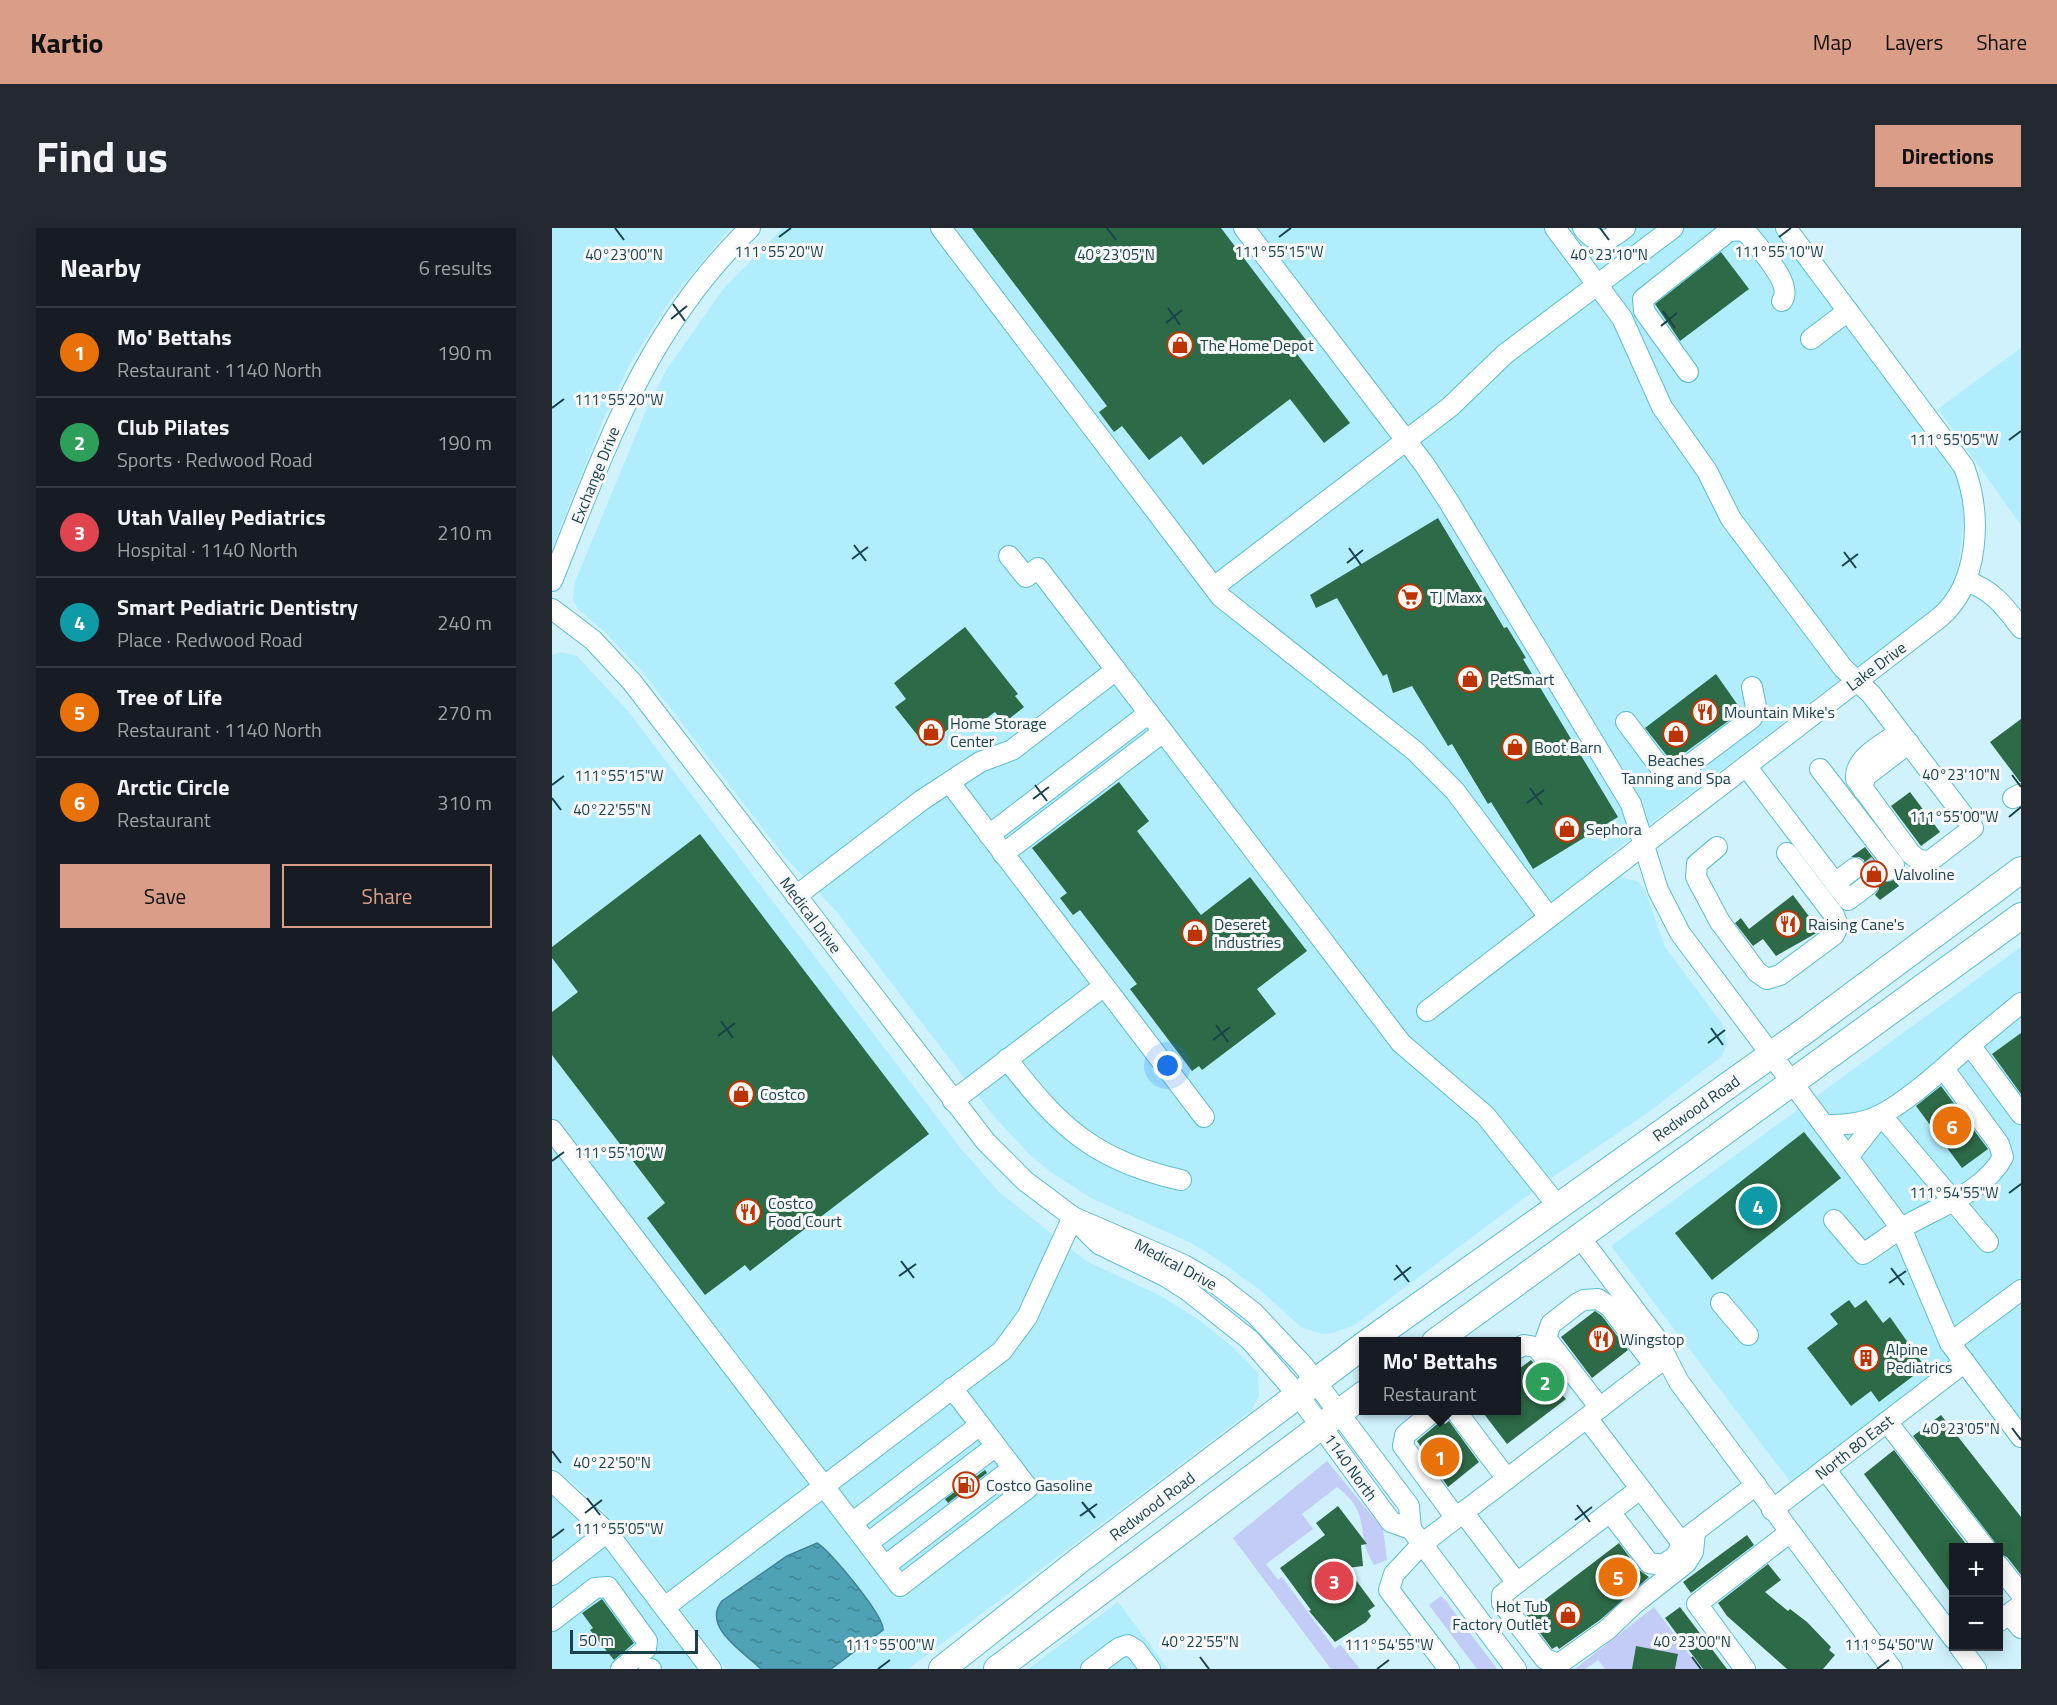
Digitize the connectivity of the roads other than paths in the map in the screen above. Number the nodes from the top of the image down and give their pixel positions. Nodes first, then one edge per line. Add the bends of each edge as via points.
1 (750, 228) edge
2 (941, 228) edge
3 (1244, 228) edge
4 (1555, 228) edge
5 (1583, 228) edge
6 (1625, 228) edge
7 (1673, 228) edge
8 (1786, 228) edge
9 (1598, 284) junction
10 (1782, 301) dead end
11 (1848, 311) junction
12 (1811, 339) dead end
13 (1688, 372) dead end
14 (1406, 440) junction
15 (1010, 556) dead end
16 (552, 581) edge
17 (1966, 581) junction
18 (1214, 587) junction
19 (552, 609) edge
20 (2021, 628) edge
21 (1116, 670) junction
22 (1857, 681) junction
23 (1752, 687) dead end
24 (1156, 722) junction
25 (1626, 722) dead end
26 (1904, 737) junction
27 (1746, 765) junction
28 (1820, 769) dead end
29 (950, 783) junction
30 (1643, 844) junction
31 (996, 845) junction
32 (1718, 847) dead end
33 (1787, 853) dead end
34 (1882, 858) dead end
35 (2021, 870) edge
36 (1862, 876) tunnel mouth
37 (796, 896) junction
38 (2021, 916) edge
39 (1549, 917) junction
40 (1104, 986) junction
41 (2021, 1003) edge
42 (1427, 1011) dead end
43 (1970, 1045) junction
44 (1771, 1055) junction
45 (1007, 1059) junction
46 (1944, 1069) junction
47 (1792, 1082) junction
48 (953, 1101) junction
49 (2021, 1114) edge
50 (1881, 1115) junction
51 (1204, 1117) dead end
52 (1824, 1125) junction
53 (552, 1130) edge
54 (1848, 1157) junction
55 (1181, 1180) dead end
56 (1953, 1201) junction
57 (1557, 1205) junction
58 (1073, 1217) junction
59 (1834, 1220) dead end
60 (1901, 1228) junction
61 (1579, 1236) junction
62 (1988, 1242) dead end
63 (2021, 1290) edge
64 (1721, 1303) dead end
65 (1748, 1335) dead end
66 (1374, 1337) edge
67 (1440, 1337) edge
68 (1950, 1343) junction
69 (1521, 1348) edge
70 (1359, 1349) edge
71 (1661, 1361) junction
72 (1965, 1362) junction
73 (952, 1388) junction
74 (1307, 1388) junction
75 (1359, 1398) edge
76 (1592, 1414) junction
77 (1429, 1415) edge
78 (1459, 1415) edge
79 (1475, 1415) edge
80 (1330, 1419) junction
81 (1887, 1422) junction
82 (980, 1425) junction
83 (2021, 1437) edge
84 (996, 1446) junction
85 (1825, 1469) junction
86 (1512, 1475) junction
87 (552, 1481) edge
88 (1756, 1485) junction
89 (824, 1486) junction
90 (1640, 1489) junction
91 (1772, 1510) junction
92 (1610, 1512) junction
93 (1460, 1515) junction
94 (852, 1523) junction
95 (607, 1532) junction
96 (1789, 1533) junction
97 (1416, 1537) junction
98 (1688, 1537) junction
99 (868, 1543) junction
100 (1981, 1543) edge
101 (2003, 1571) edge
102 (552, 1575) edge
103 (1516, 1582) junction
104 (2021, 1594) edge
105 (665, 1607) junction
106 (552, 1621) edge
107 (1949, 1630) edge
108 (1964, 1651) edge
109 (621, 1669) edge
110 (711, 1669) edge
111 (942, 1669) edge
112 (997, 1669) edge
113 (1091, 1669) edge
114 (1150, 1669) edge
115 (1449, 1669) edge
116 (1516, 1669) edge
117 (1745, 1669) edge
118 (1892, 1669) edge
119 (1976, 1669) edge

1 - 16 street, Exchange Drive via 694,290 644,364
2 - 18 street
3 - 14 street
4 - 9 street
5 - 6 street via 1602,242
7 - 9 street
8 - 11 street, Lake Drive
9 - 14 street via 1504,354 1460,399
9 - 22 street via 1622,318 1662,407 1707,471 1726,511 1843,668
10 - 13 street via 1786,285 1746,232 1733,230 1720,238 1649,292 1642,303
11 - 12 street
11 - 17 street, Lake Drive via 1964,467 1974,517
14 - 18 street
14 - 30 street via 1449,502 1624,792 1637,817
15 - 21 street via 1026,577 1038,568
17 - 20 street via 1997,598
17 - 22 street, Lake Drive via 1948,610
18 - 39 street via 1233,608 1373,715 1436,771
19 - 37 street, Medical Drive via 593,640 626,675
21 - 24 street
21 - 29 street via 1012,750 986,759
22 - 26 street
22 - 27 street, Lake Drive
23 - 25 street via 1756,707 1752,718 1676,775 1662,770
24 - 31 street
24 - 57 street via 1401,1043 1485,1115
26 - 26 street via 1973,828 1935,859 1919,860 1911,854 1856,779 1858,765
27 - 30 street, Lake Drive
27 - 36 street via 1839,887
28 - 34 street
29 - 31 street
29 - 37 street
30 - 39 street, Lake Drive
30 - 44 street via 1658,890 1680,933
31 - 40 street
32 - 33 street via 1699,861 1695,872 1713,906 1727,916 1760,959 1770,965 1783,961 1831,920 1829,908
35 - 44 main road, Redwood Road
37 - 48 street, Medical Drive
38 - 47 main road, Redwood Road
39 - 42 street, Lake Drive
40 - 45 street
40 - 51 street
41 - 43 street
43 - 46 street
43 - 49 street
44 - 47 street
44 - 57 main road, Redwood Road
45 - 48 street
45 - 55 street via 1056,1119 1087,1143 1136,1168
46 - 50 street
46 - 56 street via 1999,1144 2003,1156 1997,1169
47 - 52 street
47 - 61 main road, Redwood Road
48 - 58 street, Medical Drive via 1004,1161
50 - 52 street via 1852,1124
50 - 54 street
50 - 56 street
52 - 54 street
53 - 89 street
54 - 60 street
56 - 60 street
56 - 62 street
57 - 66 main road, Redwood Road
58 - 73 street via 1020,1328 1002,1351
58 - 74 street, Medical Drive via 1100,1244 1165,1276 1215,1310
59 - 60 street via 1863,1254
60 - 68 street
61 - 67 main road, Redwood Road
61 - 71 street via 1656,1338
63 - 68 street
64 - 65 street
68 - 72 street
69 - 76 street via 1530,1345 1540,1351
70 - 74 main road, Redwood Road
71 - 76 street
71 - 76 street via 1605,1302 1591,1298 1578,1303 1551,1324 1546,1338
71 - 88 street
72 - 81 street, North 80 East
72 - 83 street
73 - 82 street
73 - 89 street
74 - 80 street, 1140 North
74 - 111 main road, Redwood Road
75 - 80 main road
76 - 86 street
76 - 90 street
77 - 93 street via 1408,1431 1403,1446
78 - 86 street
79 - 86 street
80 - 97 street, 1140 North via 1409,1506
80 - 112 main road
81 - 85 street, North 80 East
81 - 100 street
82 - 84 street
82 - 94 street
84 - 99 street
84 - 99 street via 1028,1488 900,1586
85 - 91 street, North 80 East
85 - 107 street
86 - 93 street
87 - 95 street
88 - 91 street
88 - 98 street
89 - 94 street
89 - 105 street
90 - 92 street
90 - 98 street
91 - 96 street
92 - 98 street via 1652,1564 1664,1565 1676,1556
92 - 103 street
93 - 97 street
93 - 103 street
94 - 99 street
95 - 102 street
95 - 105 street
96 - 117 street via 1697,1604
96 - 118 street
97 - 115 street via 1390,1580 1389,1590
97 - 116 street, 1140 North
98 - 103 street via 1693,1552 1686,1563 1608,1629 1559,1664 1545,1659 1502,1603 1502,1595
101 - 104 street
105 - 110 street
106 - 109 street via 595,1588 608,1587 647,1641 643,1653
108 - 119 street
113 - 114 street via 1128,1645

